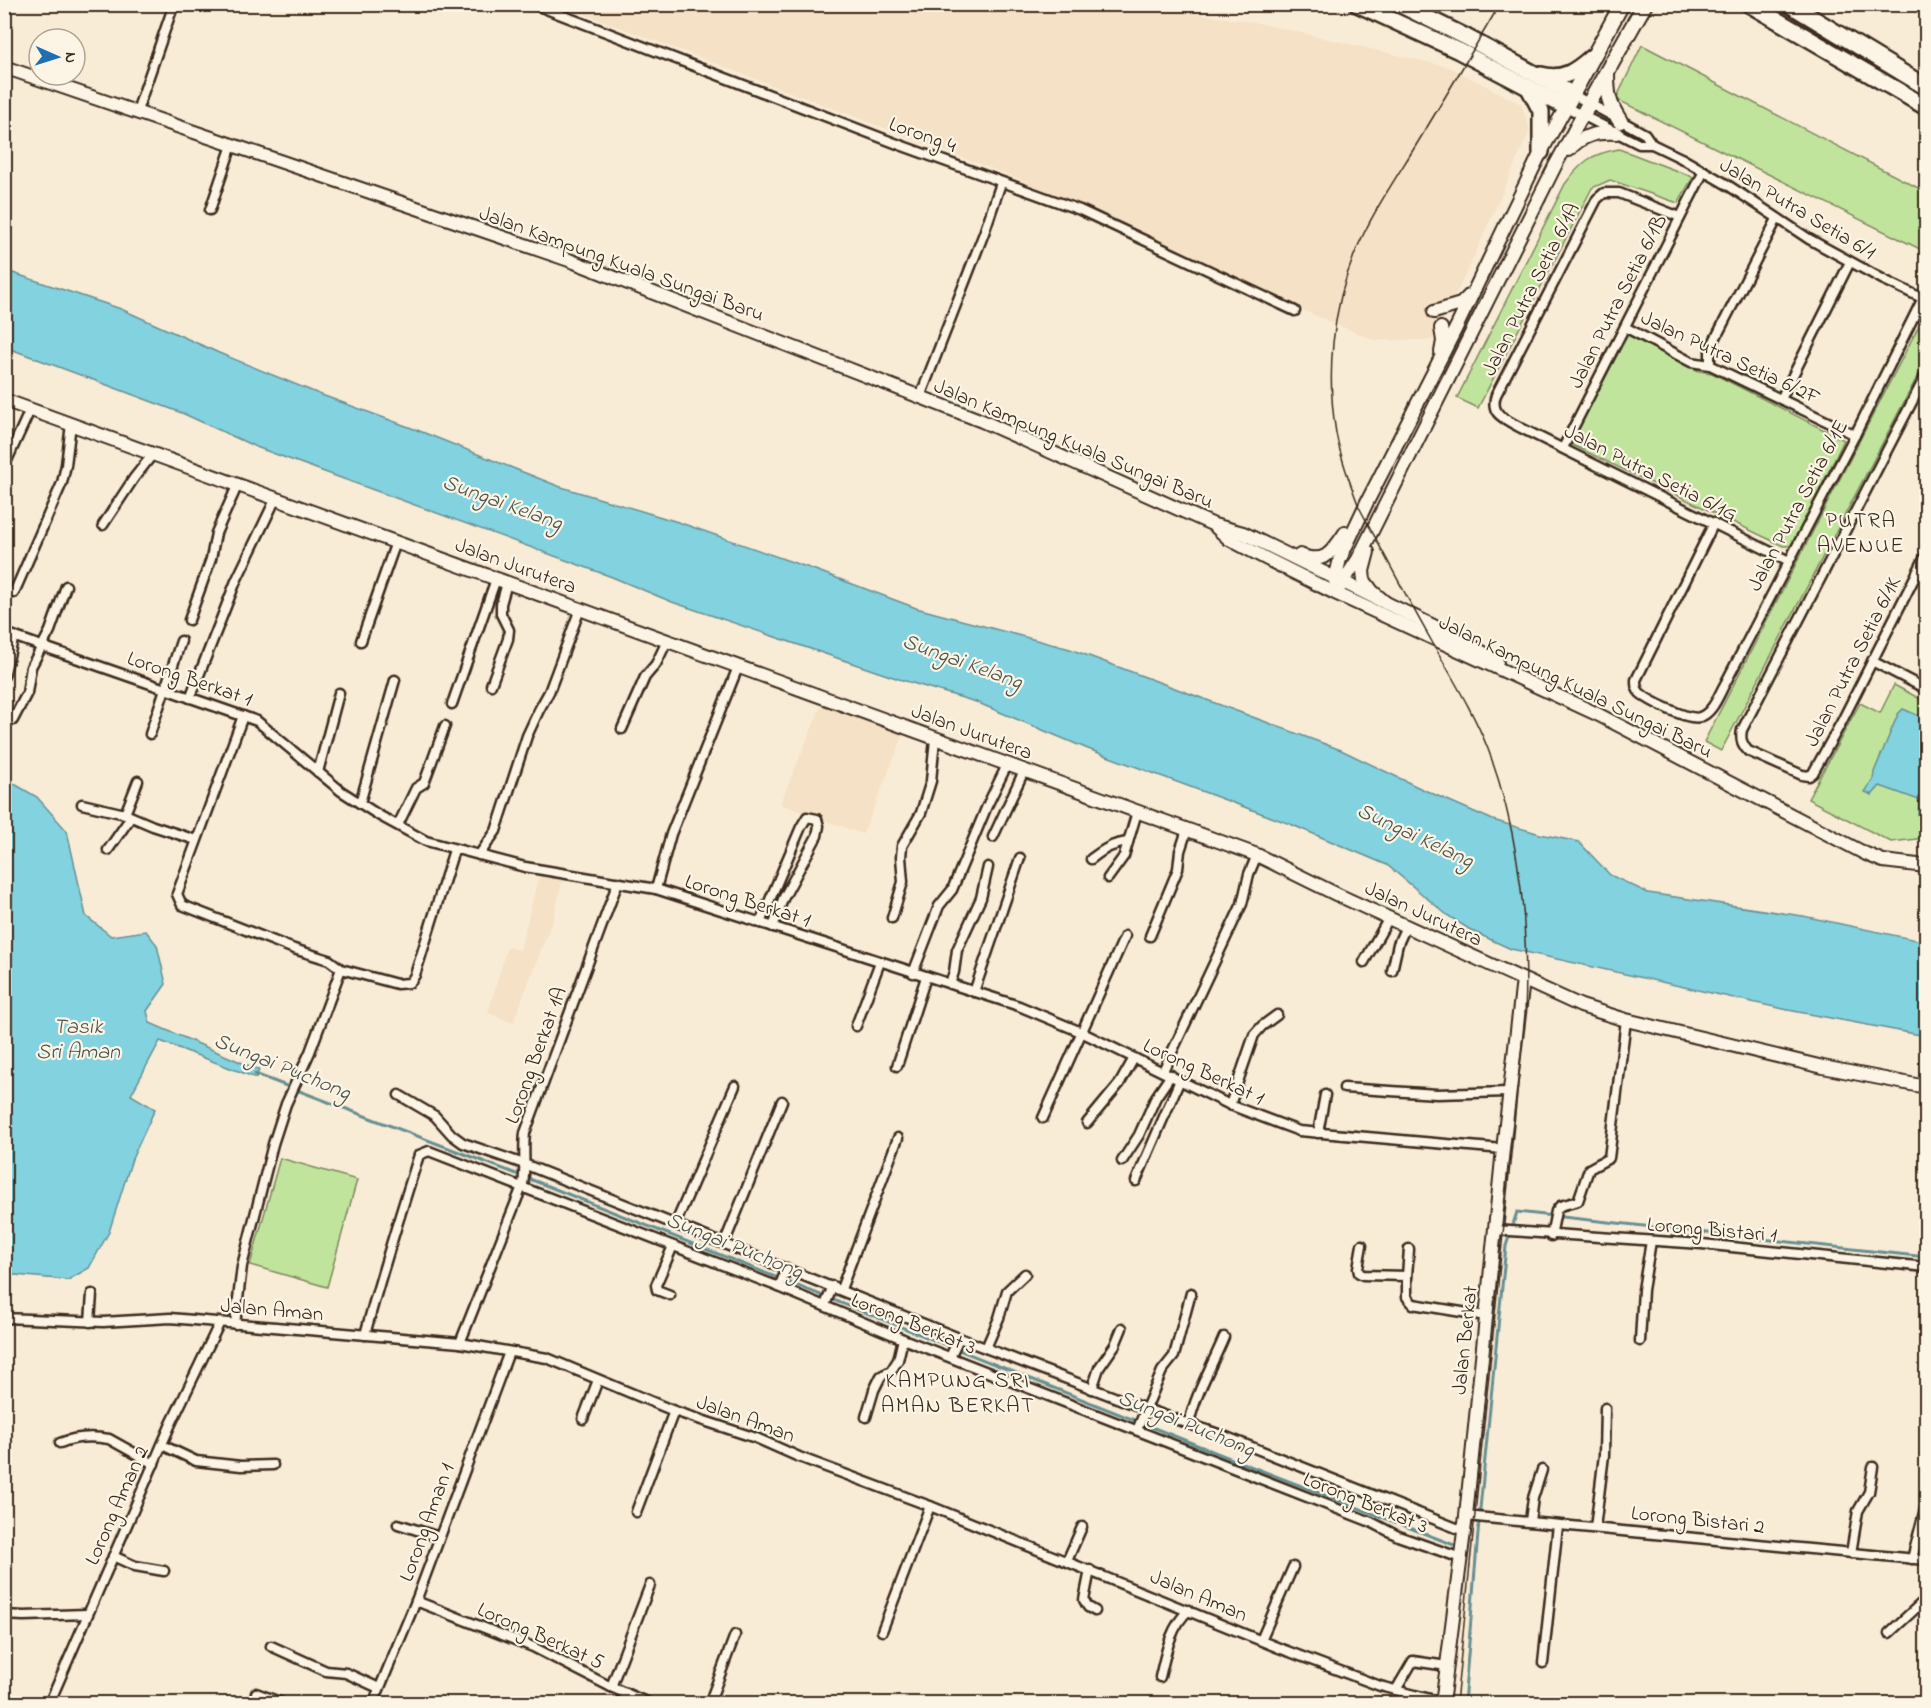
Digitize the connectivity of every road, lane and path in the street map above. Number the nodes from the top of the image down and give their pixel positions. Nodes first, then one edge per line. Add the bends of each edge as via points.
1 (174, 4) edge
2 (533, 4) edge
3 (1358, 4) edge
4 (1399, 4) edge
5 (1622, 4) edge
6 (1645, 4) edge
7 (1749, 4) edge
8 (1789, 4) edge
9 (1592, 57) junction
10 (4, 67) edge
11 (1608, 71) junction
12 (1533, 72) junction
13 (1926, 87) edge
14 (1529, 88) junction
15 (1569, 101) junction
16 (1589, 104) junction
17 (1926, 107) edge
18 (137, 111) junction
19 (1582, 116) junction
20 (1618, 127) junction
21 (1652, 144) junction
22 (232, 145) junction
23 (1541, 152) junction
24 (1556, 164) junction
25 (1704, 171) junction
26 (1001, 183) junction
27 (210, 210) dead end
28 (1680, 218) junction
29 (1777, 219) junction
30 (1850, 262) junction
31 (1474, 292) junction
32 (1925, 299) edge
33 (1295, 311) dead end
34 (1434, 312) dead end
35 (1478, 320) junction
36 (1625, 327) junction
37 (1441, 328) dead end
38 (1456, 328) junction
39 (1461, 354) junction
40 (1439, 362) junction
41 (1710, 365) junction
42 (1926, 375) edge
43 (920, 397) junction
44 (1781, 399) junction
45 (5, 402) edge
46 (30, 410) junction
47 (1496, 414) joint
48 (71, 424) junction
49 (1855, 435) junction
50 (1563, 448) junction
51 (153, 454) junction
52 (4, 466) edge
53 (238, 484) junction
54 (276, 498) junction
55 (1367, 502) junction
56 (1385, 506) junction
57 (1714, 523) junction
58 (103, 525) dead end
59 (1214, 525) junction
60 (1243, 533) junction
61 (396, 542) junction
62 (1251, 551) junction
63 (1926, 555) edge
64 (1789, 561) junction
65 (502, 581) junction
66 (1339, 581) junction
67 (66, 586) dead end
68 (14, 593) dead end
69 (1386, 603) junction
70 (580, 609) junction
71 (189, 620) dead end
72 (1416, 631) junction
73 (4, 633) edge
74 (14, 636) junction
75 (181, 641) dead end
76 (361, 641) dead end
77 (667, 641) junction
78 (42, 646) junction
79 (1872, 661) junction
80 (738, 667) junction
81 (4, 676) edge
82 (1526, 680) junction
83 (395, 681) dead end
84 (491, 685) dead end
85 (164, 688) junction
86 (1926, 689) edge
87 (339, 693) dead end
88 (190, 698) junction
89 (452, 704) dead end
90 (243, 716) junction
91 (4, 718) edge
92 (445, 726) dead end
93 (622, 729) dead end
94 (150, 734) dead end
95 (935, 739) junction
96 (1007, 765) junction
97 (1024, 771) junction
98 (318, 772) junction
99 (138, 782) dead end
100 (360, 803) junction
101 (82, 804) dead end
102 (1137, 812) junction
103 (128, 816) junction
104 (398, 825) junction
105 (1187, 830) junction
106 (993, 837) dead end
107 (196, 840) junction
108 (1128, 842) junction
109 (454, 849) junction
110 (108, 850) dead end
111 (480, 855) junction
112 (1257, 855) junction
113 (1020, 858) dead end
114 (1091, 859) dead end
115 (1926, 866) edge
116 (988, 867) dead end
117 (1107, 878) dead end
118 (618, 882) junction
119 (657, 889) junction
120 (892, 918) dead end
121 (1389, 918) junction
122 (760, 922) junction
123 (1406, 926) junction
124 (772, 927) junction
125 (1125, 936) dead end
126 (1150, 936) dead end
127 (880, 962) junction
128 (1364, 962) dead end
129 (341, 969) junction
130 (1392, 971) dead end
131 (912, 973) junction
132 (926, 978) junction
133 (1523, 980) junction
134 (950, 984) junction
135 (974, 992) junction
136 (1277, 1015) dead end
137 (1626, 1020) junction
138 (856, 1026) dead end
139 (1081, 1032) junction
140 (1134, 1058) junction
141 (897, 1066) dead end
142 (1167, 1073) junction
143 (1180, 1080) junction
144 (735, 1086) dead end
145 (1926, 1087) edge
146 (1344, 1088) dead end
147 (1509, 1092) junction
148 (399, 1095) dead end
149 (1325, 1095) dead end
150 (782, 1101) dead end
151 (1230, 1105) junction
152 (1042, 1118) dead end
153 (1087, 1123) dead end
154 (1318, 1132) junction
155 (898, 1138) dead end
156 (1503, 1149) junction
157 (1122, 1161) dead end
158 (525, 1168) junction
159 (1136, 1181) dead end
160 (522, 1186) junction
161 (675, 1225) junction
162 (1499, 1231) junction
163 (1551, 1236) junction
164 (1651, 1241) junction
165 (724, 1244) junction
166 (1362, 1245) dead end
167 (673, 1246) junction
168 (1408, 1249) dead end
169 (1926, 1267) edge
170 (787, 1268) junction
171 (1025, 1274) dead end
172 (1407, 1276) junction
173 (779, 1287) junction
174 (837, 1288) junction
175 (1191, 1293) dead end
176 (92, 1294) dead end
177 (670, 1295) dead end
178 (825, 1305) junction
179 (1486, 1316) junction
180 (4, 1318) edge
181 (90, 1322) junction
182 (220, 1322) junction
183 (235, 1324) junction
184 (1122, 1328) dead end
185 (364, 1335) junction
186 (1224, 1337) dead end
187 (959, 1338) junction
188 (903, 1339) junction
189 (1640, 1341) dead end
190 (460, 1343) junction
191 (986, 1348) junction
192 (509, 1352) junction
193 (950, 1357) junction
194 (598, 1380) junction
195 (1092, 1389) junction
196 (1605, 1408) dead end
197 (674, 1411) junction
198 (1145, 1411) junction
199 (866, 1417) dead end
200 (583, 1419) dead end
201 (1189, 1424) junction
202 (1138, 1429) junction
203 (60, 1443) dead end
204 (162, 1445) junction
205 (154, 1464) junction
206 (273, 1465) dead end
207 (1873, 1467) dead end
208 (1542, 1470) dead end
209 (1926, 1505) edge
210 (930, 1506) junction
211 (636, 1512) dead end
212 (1470, 1516) junction
213 (1530, 1521) junction
214 (398, 1524) dead end
215 (1557, 1525) junction
216 (1082, 1527) dead end
217 (1595, 1528) junction
218 (1464, 1531) junction
219 (440, 1537) junction
220 (1851, 1553) junction
221 (113, 1556) junction
222 (1461, 1558) junction
223 (1912, 1559) junction
224 (1926, 1560) edge
225 (1067, 1561) junction
226 (1293, 1567) dead end
227 (1090, 1570) junction
228 (164, 1571) dead end
229 (650, 1585) dead end
230 (1926, 1599) edge
231 (416, 1601) junction
232 (1189, 1610) junction
233 (1095, 1611) dead end
234 (4, 1614) edge
235 (87, 1614) junction
236 (882, 1630) dead end
237 (1889, 1633) dead end
238 (735, 1635) dead end
239 (1261, 1640) junction
240 (271, 1646) dead end
241 (1543, 1663) dead end
242 (1447, 1666) junction
243 (1160, 1677) dead end
244 (611, 1687) junction
245 (379, 1688) junction
246 (1396, 1690) junction
247 (256, 1693) dead end
248 (626, 1693) junction
249 (1442, 1703) edge
250 (49, 1704) edge
251 (285, 1704) edge
252 (373, 1704) edge
253 (621, 1704) edge
254 (651, 1704) edge
255 (709, 1704) edge

1 - 18 street
2 - 26 street, Lorong 4
3 - 14 highway
4 - 12 highway
5 - 9 main road
6 - 11 main road
7 - 17 highway
8 - 13 highway
9 - 12 highway via 1574,72 1559,77
9 - 15 main road
10 - 18 street, Jalan Kampung Kuala Sungai Baru
11 - 16 main road
11 - 20 main road via 1610,105
12 - 15 highway
14 - 15 highway
14 - 23 highway via 1541,111
15 - 16 street
15 - 19 street
15 - 23 street
16 - 19 main road
16 - 20 street
18 - 22 street, Jalan Kampung Kuala Sungai Baru
19 - 20 street
19 - 24 street
20 - 21 street via 1639,144
20 - 21 street via 1645,134
20 - 24 street via 1577,141
21 - 25 street, Jalan Putra Setia 6/1
22 - 27 street
22 - 43 street, Jalan Kampung Kuala Sungai Baru via 569,260
23 - 31 street
24 - 35 street
25 - 28 street, Jalan Putra Setia 6/1B
25 - 29 street, Jalan Putra Setia 6/1
26 - 33 street, Lorong 4 via 1080,210
26 - 43 street
28 - 36 street, Jalan Putra Setia 6/1B
28 - 47 street, Jalan Putra Setia 6/1A via 1618,193 1604,193 1597,199 1496,395
29 - 30 street, Jalan Putra Setia 6/1
29 - 41 street via 1710,349
30 - 32 street, Jalan Putra Setia 6/1
30 - 44 street
31 - 34 street via 1461,304
31 - 38 street
32 - 49 street, Jalan Putra Setia 6/1E
35 - 38 street
35 - 39 street
36 - 41 street, Jalan Putra Setia 6/2F via 1691,362
36 - 50 street, Jalan Putra Setia 6/1B
37 - 40 street
38 - 39 street
38 - 40 street
39 - 56 street
40 - 55 street
41 - 44 street, Jalan Putra Setia 6/2F
42 - 79 street, Jalan Putra Setia 6/1K via 1742,730 1743,745 1748,751 1809,776
43 - 59 street, Jalan Kampung Kuala Sungai Baru
44 - 49 street, Jalan Putra Setia 6/2F
45 - 46 street, Jalan Jurutera
46 - 48 street, Jalan Jurutera
46 - 52 street
47 - 50 street, Jalan Putra Setia 6/1G
48 - 51 street, Jalan Jurutera
48 - 68 street via 62,483
49 - 64 street, Jalan Putra Setia 6/1E
50 - 57 street, Jalan Putra Setia 6/1G
51 - 53 street, Jalan Jurutera
51 - 58 street
53 - 54 street, Jalan Jurutera
53 - 71 street via 216,533
54 - 61 street, Jalan Jurutera
54 - 88 street via 236,580
55 - 60 street via 1336,548 1319,558 1311,559
55 - 66 street via 1340,559
56 - 66 street via 1358,559
56 - 69 street via 1363,571 1364,580
57 - 64 street, Jalan Putra Setia 6/1G
57 - 64 street, Jalan Putra Setia 6/1E via 1636,680 1639,692 1666,708 1693,718 1708,712
59 - 60 street, Jalan Kampung Kuala Sungai Baru
59 - 62 street, Jalan Kampung Kuala Sungai Baru via 1229,540
60 - 66 street, Jalan Kampung Kuala Sungai Baru
61 - 65 street, Jalan Jurutera
61 - 76 street
62 - 66 street via 1327,581
62 - 72 street, Jalan Kampung Kuala Sungai Baru
63 - 79 street, Jalan Putra Setia 6/1K
65 - 70 street, Jalan Jurutera
65 - 84 street via 501,614 509,630
65 - 89 street
66 - 69 street, Jalan Kampung Kuala Sungai Baru
66 - 72 street via 1355,596 1402,619
67 - 78 street
69 - 82 street, Jalan Kampung Kuala Sungai Baru via 1458,638
70 - 77 street, Jalan Jurutera
70 - 111 street via 549,692 527,736 496,831
72 - 82 street, Jalan Kampung Kuala Sungai Baru
73 - 74 street, Lorong Berkat 1
74 - 78 street, Lorong Berkat 1
74 - 81 street
75 - 85 street
77 - 80 street, Jalan Jurutera
77 - 93 street via 645,677
78 - 85 street, Lorong Berkat 1
78 - 91 street via 31,668 27,693 13,720
79 - 86 street
80 - 95 street, Jalan Jurutera
80 - 119 street via 672,834
82 - 115 street, Jalan Kampung Kuala Sungai Baru via 1866,855
83 - 100 street
85 - 88 street, Lorong Berkat 1
85 - 94 street
87 - 98 street
88 - 90 street, Lorong Berkat 1
90 - 98 street, Lorong Berkat 1 via 257,721
90 - 107 street
92 - 104 street via 424,783 416,789
95 - 96 street, Jalan Jurutera
95 - 120 street via 931,781 921,813 902,846 903,882
96 - 97 street, Jalan Jurutera
96 - 131 street via 952,890 939,906
97 - 102 street, Jalan Jurutera
97 - 106 street
98 - 100 street, Lorong Berkat 1
99 - 103 street
100 - 104 street, Lorong Berkat 1
101 - 103 street
102 - 105 street, Jalan Jurutera
102 - 108 street
103 - 107 street
103 - 110 street
104 - 109 street, Lorong Berkat 1 via 426,841
105 - 112 street, Jalan Jurutera
105 - 126 street via 1178,868
107 - 129 street via 177,894 182,905 329,960
108 - 114 street via 1104,848
108 - 117 street via 1120,862
109 - 111 street, Lorong Berkat 1
109 - 129 street via 412,980 398,984
111 - 118 street, Lorong Berkat 1 via 525,867
112 - 121 street, Jalan Jurutera
112 - 142 street via 1242,904
113 - 135 street
116 - 134 street via 981,898 957,950
118 - 119 street, Lorong Berkat 1
118 - 158 street, Lorong Berkat 1A via 525,1133
119 - 122 street, Lorong Berkat 1
121 - 123 street, Jalan Jurutera
121 - 128 street
122 - 124 street, Lorong Berkat 1
122 - 124 street via 801,827 807,817 817,819 817,836
123 - 130 street
123 - 133 street, Jalan Jurutera
124 - 127 street, Lorong Berkat 1
125 - 139 street
127 - 131 street, Lorong Berkat 1
127 - 138 street
129 - 183 street via 273,1144 242,1266
131 - 132 street, Lorong Berkat 1
132 - 134 street, Lorong Berkat 1
132 - 141 street
133 - 137 street, Jalan Jurutera via 1581,1006
133 - 147 street, Jalan Berkat
134 - 135 street, Lorong Berkat 1
135 - 139 street, Lorong Berkat 1
136 - 151 street via 1254,1035
137 - 145 street, Jalan Jurutera
137 - 163 street via 1609,1158 1589,1169 1578,1201 1556,1211
139 - 140 street, Lorong Berkat 1
139 - 152 street
140 - 142 street, Lorong Berkat 1
140 - 153 street via 1120,1083
142 - 143 street, Lorong Berkat 1
142 - 157 street via 1139,1135
143 - 151 street, Lorong Berkat 1
143 - 159 street
144 - 161 street
146 - 147 street via 1437,1094
147 - 156 street, Jalan Berkat
148 - 158 street via 435,1116 463,1143
149 - 154 street
150 - 165 street
151 - 154 street, Lorong Berkat 1 via 1299,1131
154 - 156 street, Lorong Berkat 1
155 - 174 street
156 - 162 street, Jalan Berkat
158 - 160 street, Lorong Berkat 1A
158 - 161 street
160 - 167 street, Lorong Berkat 3
160 - 185 street, Lorong Berkat 3 via 429,1150 419,1155
160 - 190 street, Lorong Berkat 1A
161 - 165 street
162 - 163 street, Lorong Bistari 1
162 - 179 street, Jalan Berkat
163 - 164 street, Lorong Bistari 1
164 - 169 street, Lorong Bistari 1
164 - 189 street
165 - 170 street
166 - 172 street via 1359,1273
167 - 173 street, Lorong Berkat 3
167 - 177 street via 656,1285 657,1290
168 - 172 street
170 - 173 street
170 - 174 street
171 - 191 street via 1007,1291
172 - 179 street via 1407,1297 1413,1304
173 - 178 street, Lorong Berkat 3
174 - 178 street
174 - 187 street
175 - 198 street via 1174,1356 1162,1371
176 - 181 street
178 - 188 street, Lorong Berkat 3
179 - 212 street, Jalan Berkat
180 - 181 street, Jalan Aman
181 - 182 street, Jalan Aman via 170,1318
182 - 183 street, Jalan Aman
182 - 204 street, Lorong Aman 2
183 - 185 street, Jalan Aman
184 - 195 street
185 - 190 street, Jalan Aman
186 - 201 street via 1197,1395
187 - 191 street
187 - 193 street
188 - 193 street, Lorong Berkat 3
188 - 199 street via 898,1360 891,1371 881,1376
190 - 192 street, Jalan Aman
191 - 195 street
192 - 194 street, Jalan Aman via 547,1359
192 - 219 street, Lorong Aman 1
193 - 202 street, Lorong Berkat 3
194 - 197 street, Jalan Aman
194 - 200 street
195 - 198 street
196 - 217 street
197 - 210 street, Jalan Aman via 756,1438
197 - 211 street
198 - 201 street
198 - 202 street
201 - 218 street
202 - 222 street, Lorong Berkat 3
203 - 205 street via 71,1439 109,1439
204 - 205 street, Lorong Aman 2
204 - 206 street via 196,1461
205 - 221 street, Lorong Aman 2
207 - 220 street via 1869,1492 1858,1511
208 - 213 street
209 - 223 street
210 - 225 street, Jalan Aman
210 - 236 street
212 - 213 street, Lorong Bistari 2
212 - 218 street, Jalan Berkat
213 - 215 street, Lorong Bistari 2
214 - 219 street
215 - 217 street, Lorong Bistari 2
215 - 241 street
216 - 225 street
217 - 220 street, Lorong Bistari 2
218 - 222 street, Jalan Berkat
219 - 231 street, Lorong Aman 1
220 - 223 street, Lorong Bistari 2
221 - 228 street via 135,1566
221 - 235 street, Lorong Aman 2
222 - 242 street, Jalan Berkat
223 - 224 street, Lorong Bistari 2
225 - 227 street, Jalan Aman
226 - 239 street
227 - 232 street, Jalan Aman
227 - 233 street via 1084,1600
229 - 244 street
230 - 237 street
231 - 244 street, Lorong Berkat 5 via 533,1647
231 - 245 street, Lorong Aman 1
232 - 239 street, Jalan Aman
232 - 243 street via 1173,1630
234 - 235 street
235 - 250 street, Lorong Aman 2
238 - 255 street
239 - 246 street, Jalan Aman
240 - 245 street via 326,1671 346,1673
242 - 246 street via 1413,1661
242 - 249 street, Jalan Berkat
244 - 248 street, Lorong Berkat 5
245 - 252 street, Lorong Aman 1
246 - 249 street, Jalan Aman
247 - 251 street
248 - 253 street
248 - 254 street, Lorong Berkat 5

